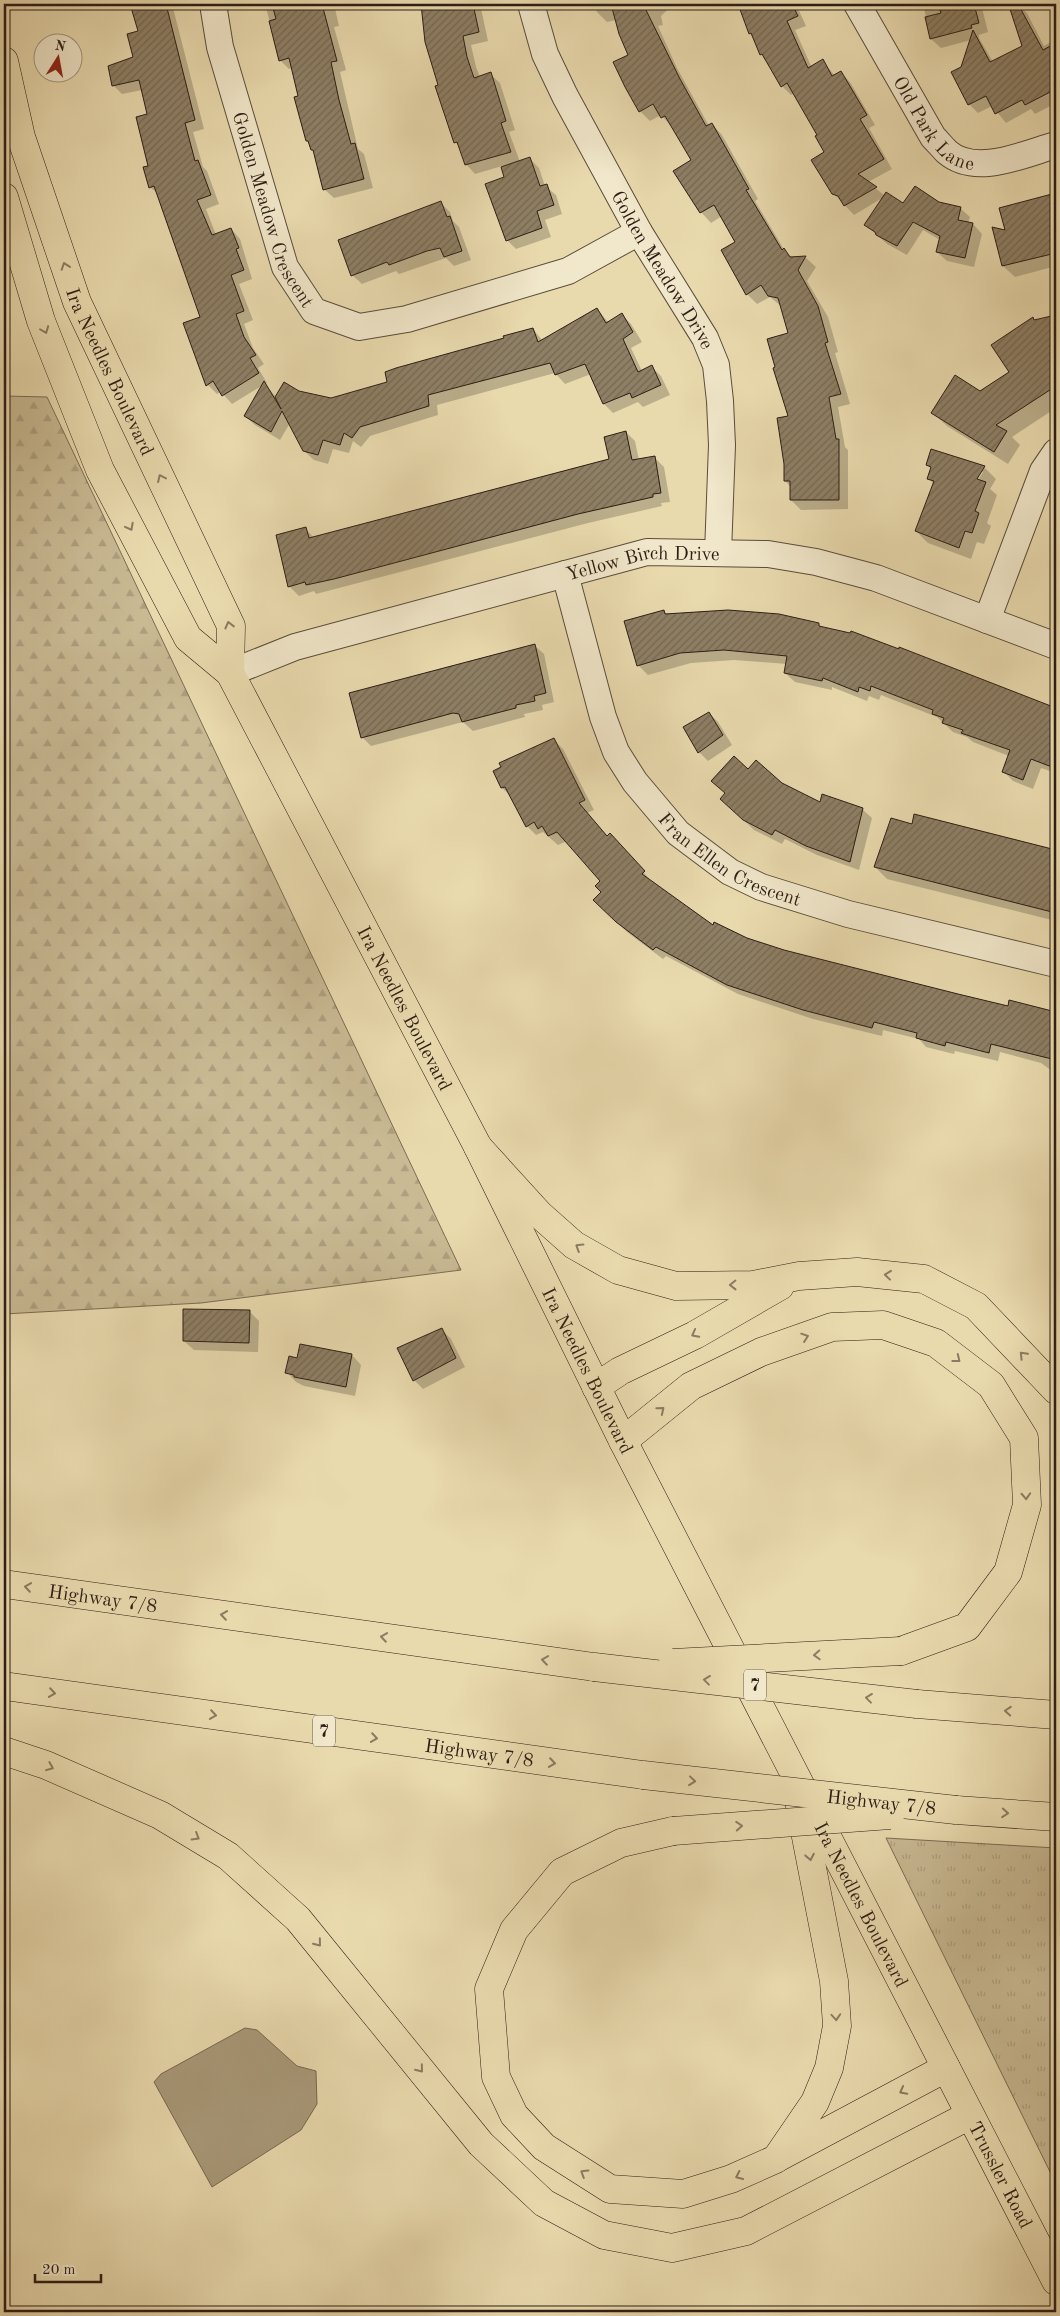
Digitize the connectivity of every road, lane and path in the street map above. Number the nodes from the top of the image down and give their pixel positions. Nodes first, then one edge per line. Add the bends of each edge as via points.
1 (213, 4) edge
2 (531, 4) edge
3 (857, 4) edge
4 (4, 61) edge
5 (1056, 145) edge
6 (4, 197) edge
7 (640, 232) junction
8 (1056, 452) edge
9 (718, 553) junction
10 (565, 574) junction
11 (988, 620) junction
12 (1056, 646) edge
13 (230, 674) junction
14 (1056, 964) edge
15 (478, 1147) junction
16 (799, 1276) junction
17 (596, 1387) junction
18 (1056, 1390) edge
19 (623, 1441) junction
20 (4, 1584) edge
21 (594, 1667) junction
22 (4, 1686) edge
23 (1056, 1715) edge
24 (4, 1752) edge
25 (794, 1775) junction
26 (956, 1810) junction
27 (1056, 1817) edge
28 (946, 2068) junction
29 (970, 2115) junction
30 (776, 2159) junction
31 (1056, 2282) edge

1 - 7 street, Golden Meadow Crescent via 220,47 284,266 314,311 359,327 407,318 568,271
2 - 7 street, Golden Meadow Drive via 545,54 565,96
3 - 5 street, Old Park Lane via 933,137 948,153 967,162 990,163
13 -> 4 main road, Ira Needles Boulevard via 231,626 78,302 21,137
6 -> 13 main road, Ira Needles Boulevard via 41,321 100,470 188,638
7 - 9 street, Golden Meadow Drive via 705,338 716,365 722,445
8 - 11 street via 1043,471
9 - 10 street, Yellow Birch Drive via 647,552
9 - 11 street, Yellow Birch Drive via 768,554 816,562 876,578
10 - 13 street, Yellow Birch Drive via 295,647
10 - 14 street, Fran Ellen Crescent via 603,717 616,752 635,782 684,838 730,872 769,890 848,914
11 - 12 street, Yellow Birch Drive
13 - 15 main road, Ira Needles Boulevard
16 -> 15 main road via 753,1285 676,1286 618,1270 574,1244 546,1220
15 - 17 main road, Ira Needles Boulevard
16 -> 17 main road via 694,1335 620,1371
18 -> 16 main road via 976,1306 924,1279 857,1272
17 - 19 main road, Ira Needles Boulevard
19 -> 21 main road, bridge via 690,1386 761,1352 832,1327 883,1325 936,1343 991,1385 1024,1438 1027,1505 1008,1572 967,1627 901,1651
19 - 25 main road, Ira Needles Boulevard
21 -> 20 main road, Highway 7/8 / 7
23 -> 21 main road, Highway 7/8 / 7, bridge via 917,1704
22 -> 26 main road, Highway 7/8 / 7, bridge via 643,1775
24 -> 29 main road via 46,1765 160,1815 228,1856 298,1919 481,2144 544,2203 604,2235 672,2248 746,2231
25 - 28 main road, Ira Needles Boulevard
25 -> 30 main road via 834,1981 837,2026 829,2068 815,2102
26 -> 27 main road, 7
30 -> 26 main road, bridge via 731,2180 683,2194 610,2189 544,2147 514,2115 496,2077 489,1989 514,1930 562,1872 621,1842 673,1832
28 - 29 main road, Trussler Road
28 -> 30 main road
29 - 31 main road, Trussler Road

